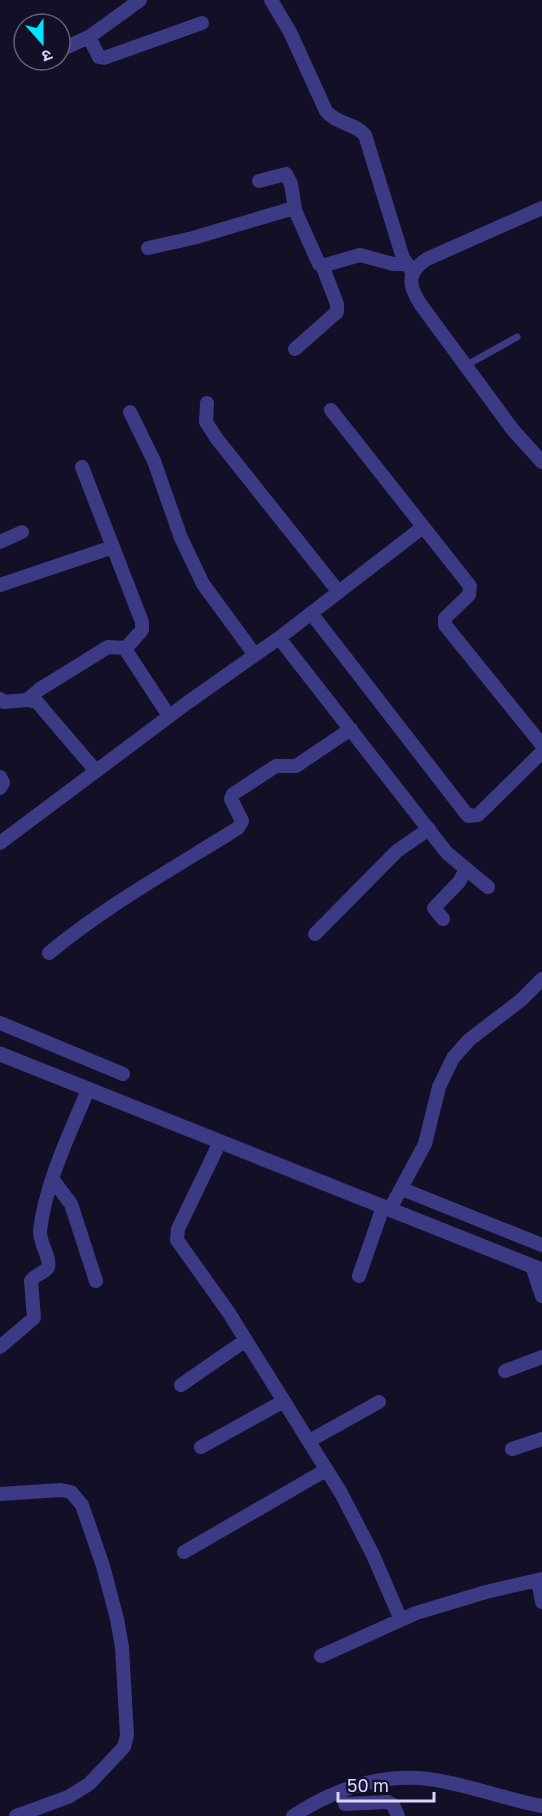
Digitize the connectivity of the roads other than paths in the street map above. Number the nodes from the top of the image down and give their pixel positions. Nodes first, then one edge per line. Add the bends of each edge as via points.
1 (140, 0) edge
2 (271, 0) edge
3 (202, 23) dead end
4 (89, 37) junction
5 (72, 45) edge
6 (259, 181) dead end
7 (542, 208) edge
8 (295, 209) junction
9 (148, 248) dead end
10 (322, 265) junction
11 (409, 268) junction
12 (517, 337) dead end
13 (295, 349) dead end
14 (465, 366) junction
15 (207, 403) dead end
16 (331, 410) dead end
17 (130, 412) dead end
18 (542, 462) edge
19 (82, 467) dead end
20 (423, 527) junction
21 (22, 532) dead end
22 (0, 542) edge
23 (113, 547) junction
24 (0, 585) edge
25 (338, 591) junction
26 (311, 613) junction
27 (279, 638) junction
28 (126, 648) junction
29 (255, 655) junction
30 (0, 699) edge
31 (27, 700) junction
32 (170, 716) junction
33 (351, 729) junction
34 (542, 745) edge
35 (542, 752) edge
36 (96, 771) junction
37 (0, 777) edge
38 (0, 788) edge
39 (429, 829) junction
40 (0, 843) edge
41 (466, 870) junction
42 (488, 887) dead end
43 (443, 919) dead end
44 (315, 934) dead end
45 (49, 953) dead end
46 (542, 979) edge
47 (0, 1023) edge
48 (0, 1054) edge
49 (123, 1074) dead end
50 (88, 1090) junction
51 (220, 1142) junction
52 (53, 1180) junction
53 (402, 1189) junction
54 (386, 1208) junction
55 (542, 1245) edge
56 (537, 1268) edge
57 (359, 1276) dead end
58 (96, 1281) dead end
59 (542, 1296) edge
60 (246, 1340) junction
61 (0, 1347) edge
62 (542, 1358) edge
63 (505, 1371) dead end
64 (181, 1385) dead end
65 (284, 1401) junction
66 (379, 1402) dead end
67 (542, 1439) edge
68 (309, 1441) junction
69 (201, 1447) dead end
70 (512, 1449) dead end
71 (326, 1470) junction
72 (0, 1494) edge
73 (184, 1552) dead end
74 (540, 1580) edge
75 (542, 1602) edge
76 (401, 1620) junction
77 (321, 1656) dead end
78 (345, 1804) edge
79 (542, 1806) edge
80 (16, 1816) edge
81 (293, 1816) edge
82 (398, 1816) edge

1 - 4 street
2 - 11 street via 326,111 365,135
3 - 4 street via 104,58 96,54
4 - 5 street
6 - 8 street via 286,174
7 - 11 street
8 - 9 street
8 - 10 street via 317,262
10 - 11 street via 360,255
10 - 13 street via 338,304 337,312
11 - 14 street via 417,299
12 - 14 lane
14 - 18 street
15 - 25 street via 206,422 217,439
16 - 20 street
17 - 29 street via 203,584
19 - 23 street
20 - 25 street
20 - 34 street via 470,586 469,595 445,618 445,625
21 - 22 street
23 - 24 street
23 - 28 street via 142,626
25 - 26 street
26 - 27 street
26 - 35 street via 468,816 478,815
27 - 29 street
27 - 33 street
28 - 31 street via 108,647
28 - 32 street
29 - 32 street
30 - 31 street
31 - 36 street via 43,708
32 - 36 street
33 - 39 street
33 - 45 street via 296,766 276,766 233,794 232,803 242,821 238,828 100,915
36 - 40 street
37 - 38 street
39 - 41 street
39 - 44 street via 397,851
41 - 42 street
41 - 43 street via 434,908
46 - 53 street via 453,1058 439,1087 425,1144
47 - 49 street
48 - 50 street
50 - 51 street
50 - 52 street
51 - 54 street
51 - 60 street via 178,1228 177,1240
52 - 58 street via 71,1204
52 - 61 street via 40,1233 48,1267 30,1281 34,1318
53 - 54 street
53 - 55 street
54 - 56 street
54 - 57 street
56 - 59 street
60 - 64 street
60 - 65 street
62 - 63 street
65 - 68 street
65 - 69 street
66 - 68 street
67 - 70 street
68 - 71 street
71 - 73 street
71 - 76 street via 359,1527
72 - 80 street via 61,1490 80,1500 117,1619 128,1736 124,1747 99,1775 68,1797
74 - 75 street
74 - 76 street via 462,1599
76 - 77 street
78 - 79 street via 378,1781 411,1778 440,1781
78 - 81 street
78 - 82 street via 388,1802

